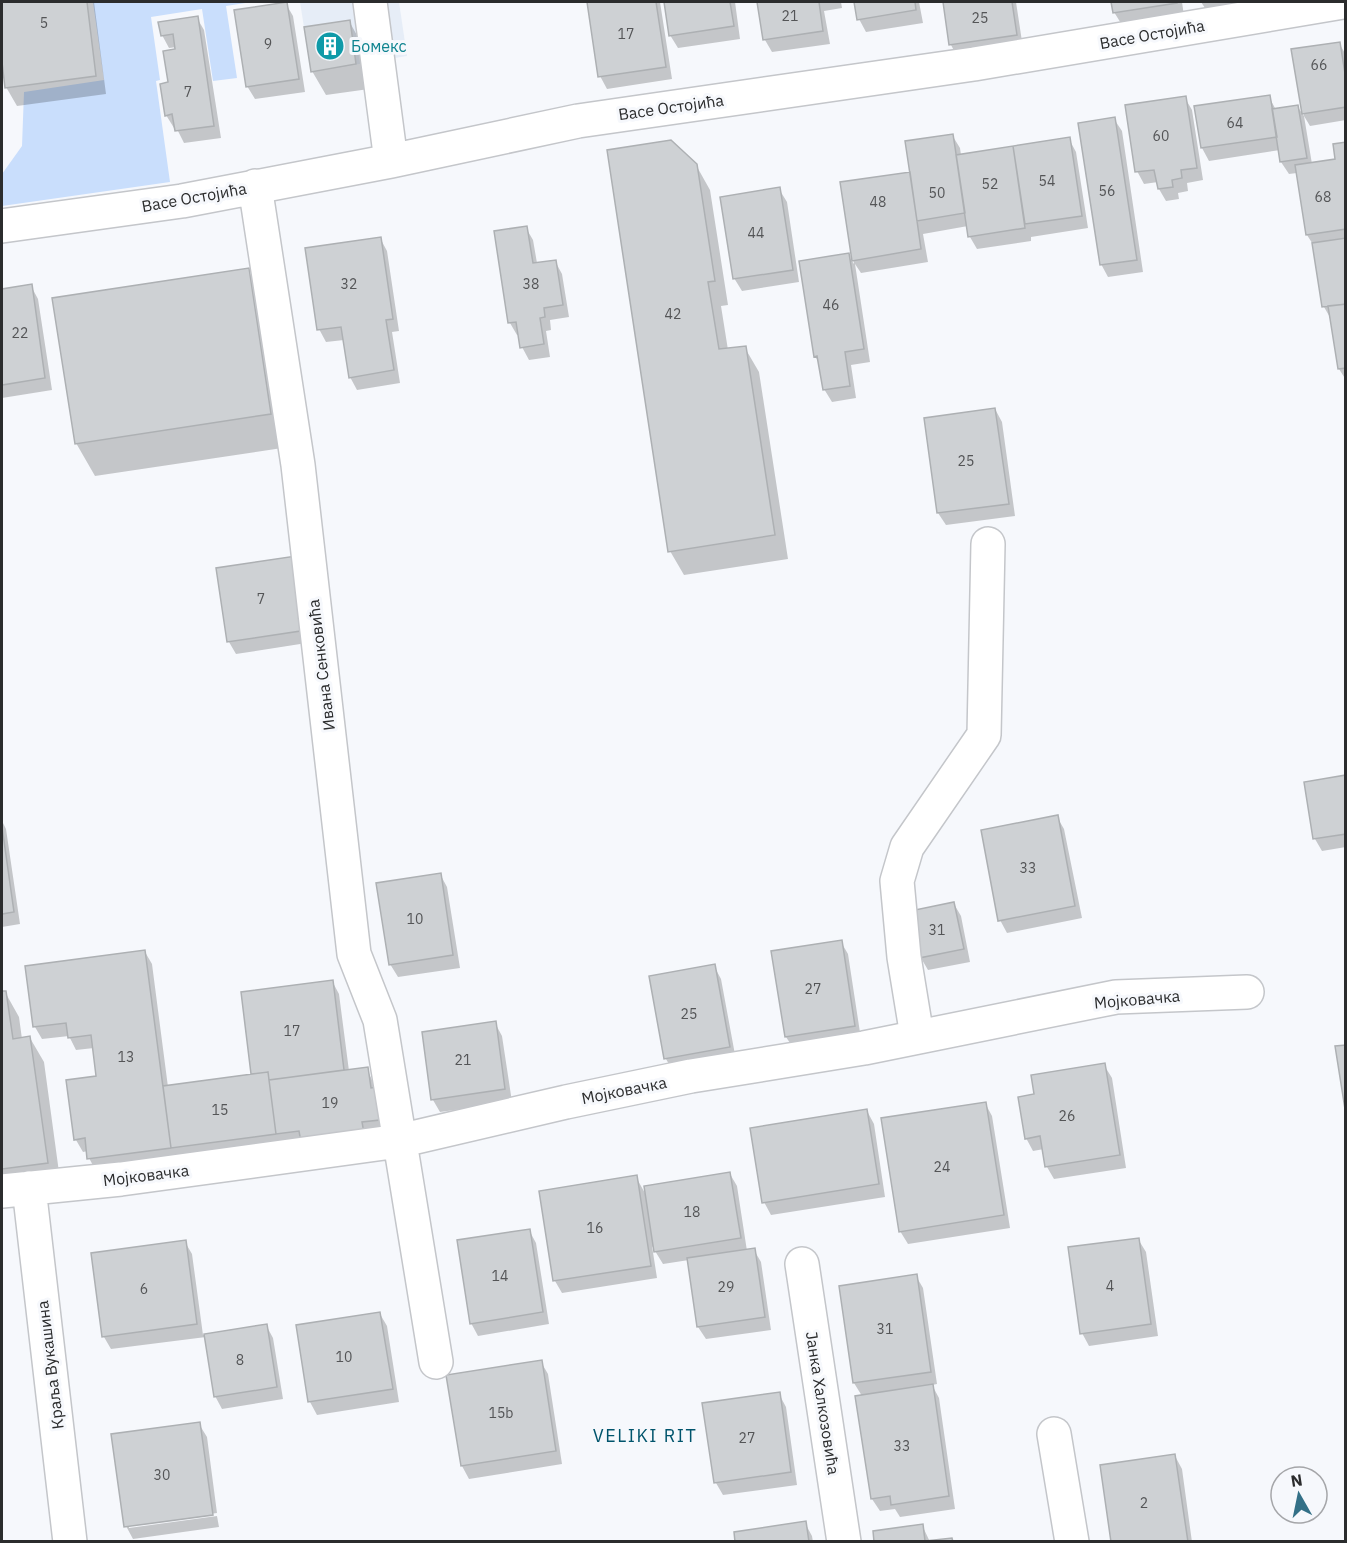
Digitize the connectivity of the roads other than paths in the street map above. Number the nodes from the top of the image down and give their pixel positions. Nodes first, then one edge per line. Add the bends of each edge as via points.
1 (370, 2) edge
2 (1343, 2) edge
3 (391, 161) junction
4 (255, 186) junction
5 (2, 226) edge
6 (988, 544) dead end
7 (1247, 993) dead end
8 (917, 1036) junction
9 (399, 1141) junction
10 (15, 1190) edge
11 (802, 1264) dead end
12 (436, 1362) dead end
13 (1054, 1434) dead end
14 (70, 1542) edge
15 (844, 1542) edge
16 (1072, 1542) edge

1 - 3 street
2 - 3 street, Васе Остојића via 974,64 578,121
3 - 4 street, Васе Остојића
4 - 5 street, Васе Остојића via 182,201
4 - 9 street, Ивана Сенковића via 298,465 354,954 380,1020
6 - 8 street via 984,735 907,847 897,882
7 - 8 street, Мојковачка via 1116,997
8 - 9 street, Мојковачка via 668,1081
9 - 10 street, Мојковачка
9 - 12 street, Ивана Сенковића
10 - 14 street, Краља Вукашина
11 - 15 street, Јанка Халкозовића
13 - 16 street

